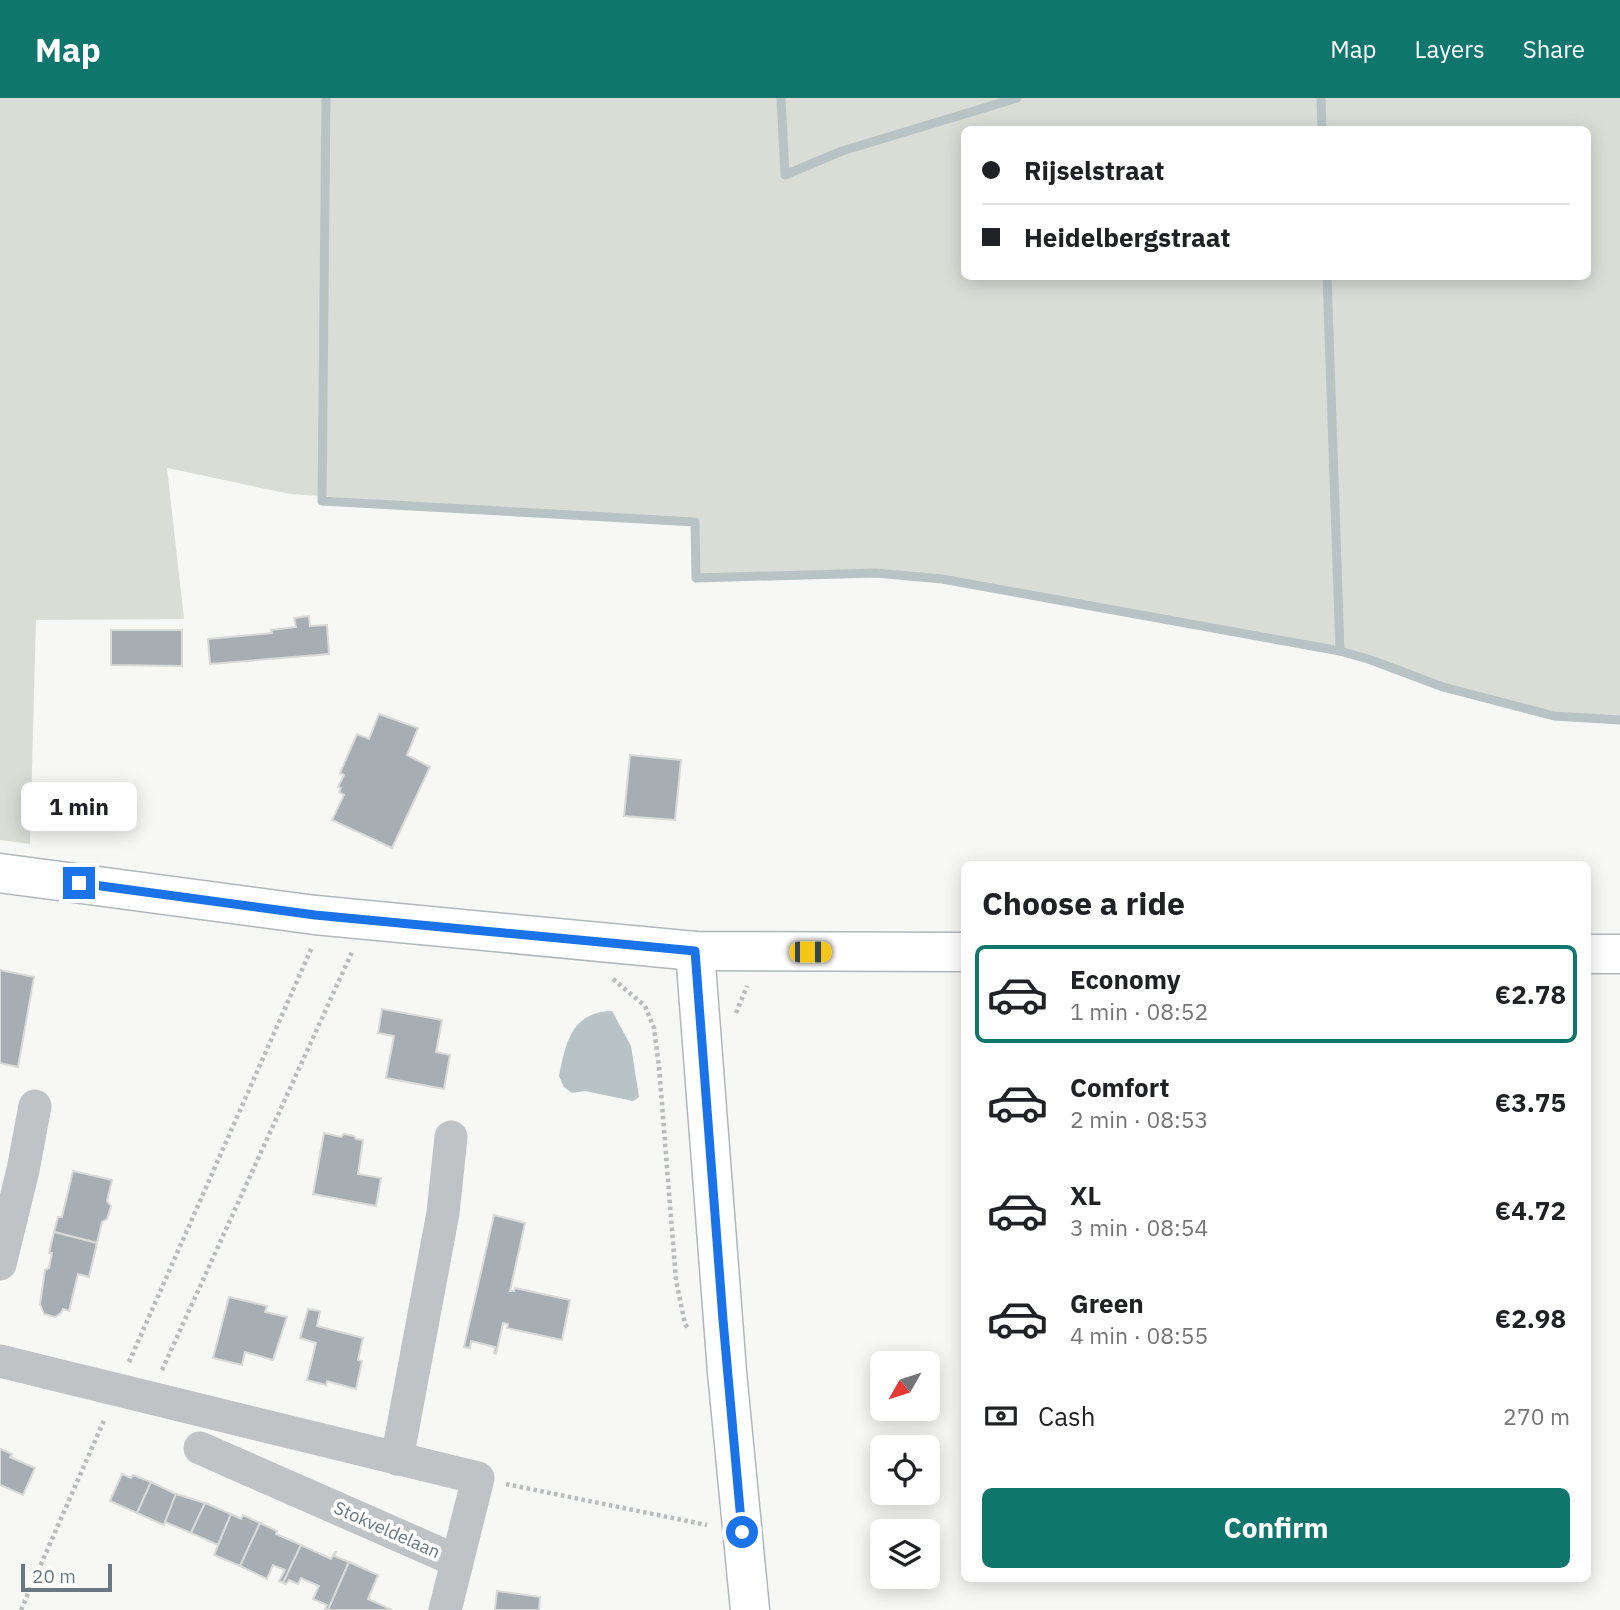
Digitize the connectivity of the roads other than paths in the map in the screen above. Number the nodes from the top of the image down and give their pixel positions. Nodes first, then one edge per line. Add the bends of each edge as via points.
1 (0, 873) edge
2 (695, 951) junction
3 (961, 952) edge
4 (1591, 954) edge
5 (1620, 954) edge
6 (35, 1106) dead end
7 (451, 1137) dead end
8 (0, 1264) edge
9 (0, 1361) edge
10 (200, 1448) dead end
11 (397, 1459) junction
12 (457, 1561) junction
13 (445, 1610) edge
14 (750, 1610) edge

1 - 2 main road via 315,915
2 - 3 main road
2 - 14 main road
4 - 5 main road
6 - 8 street
7 - 11 street via 443,1213
9 - 11 street
10 - 12 street, Stokveldelaan
11 - 12 street, Stokveldelaan via 478,1478
12 - 13 street

